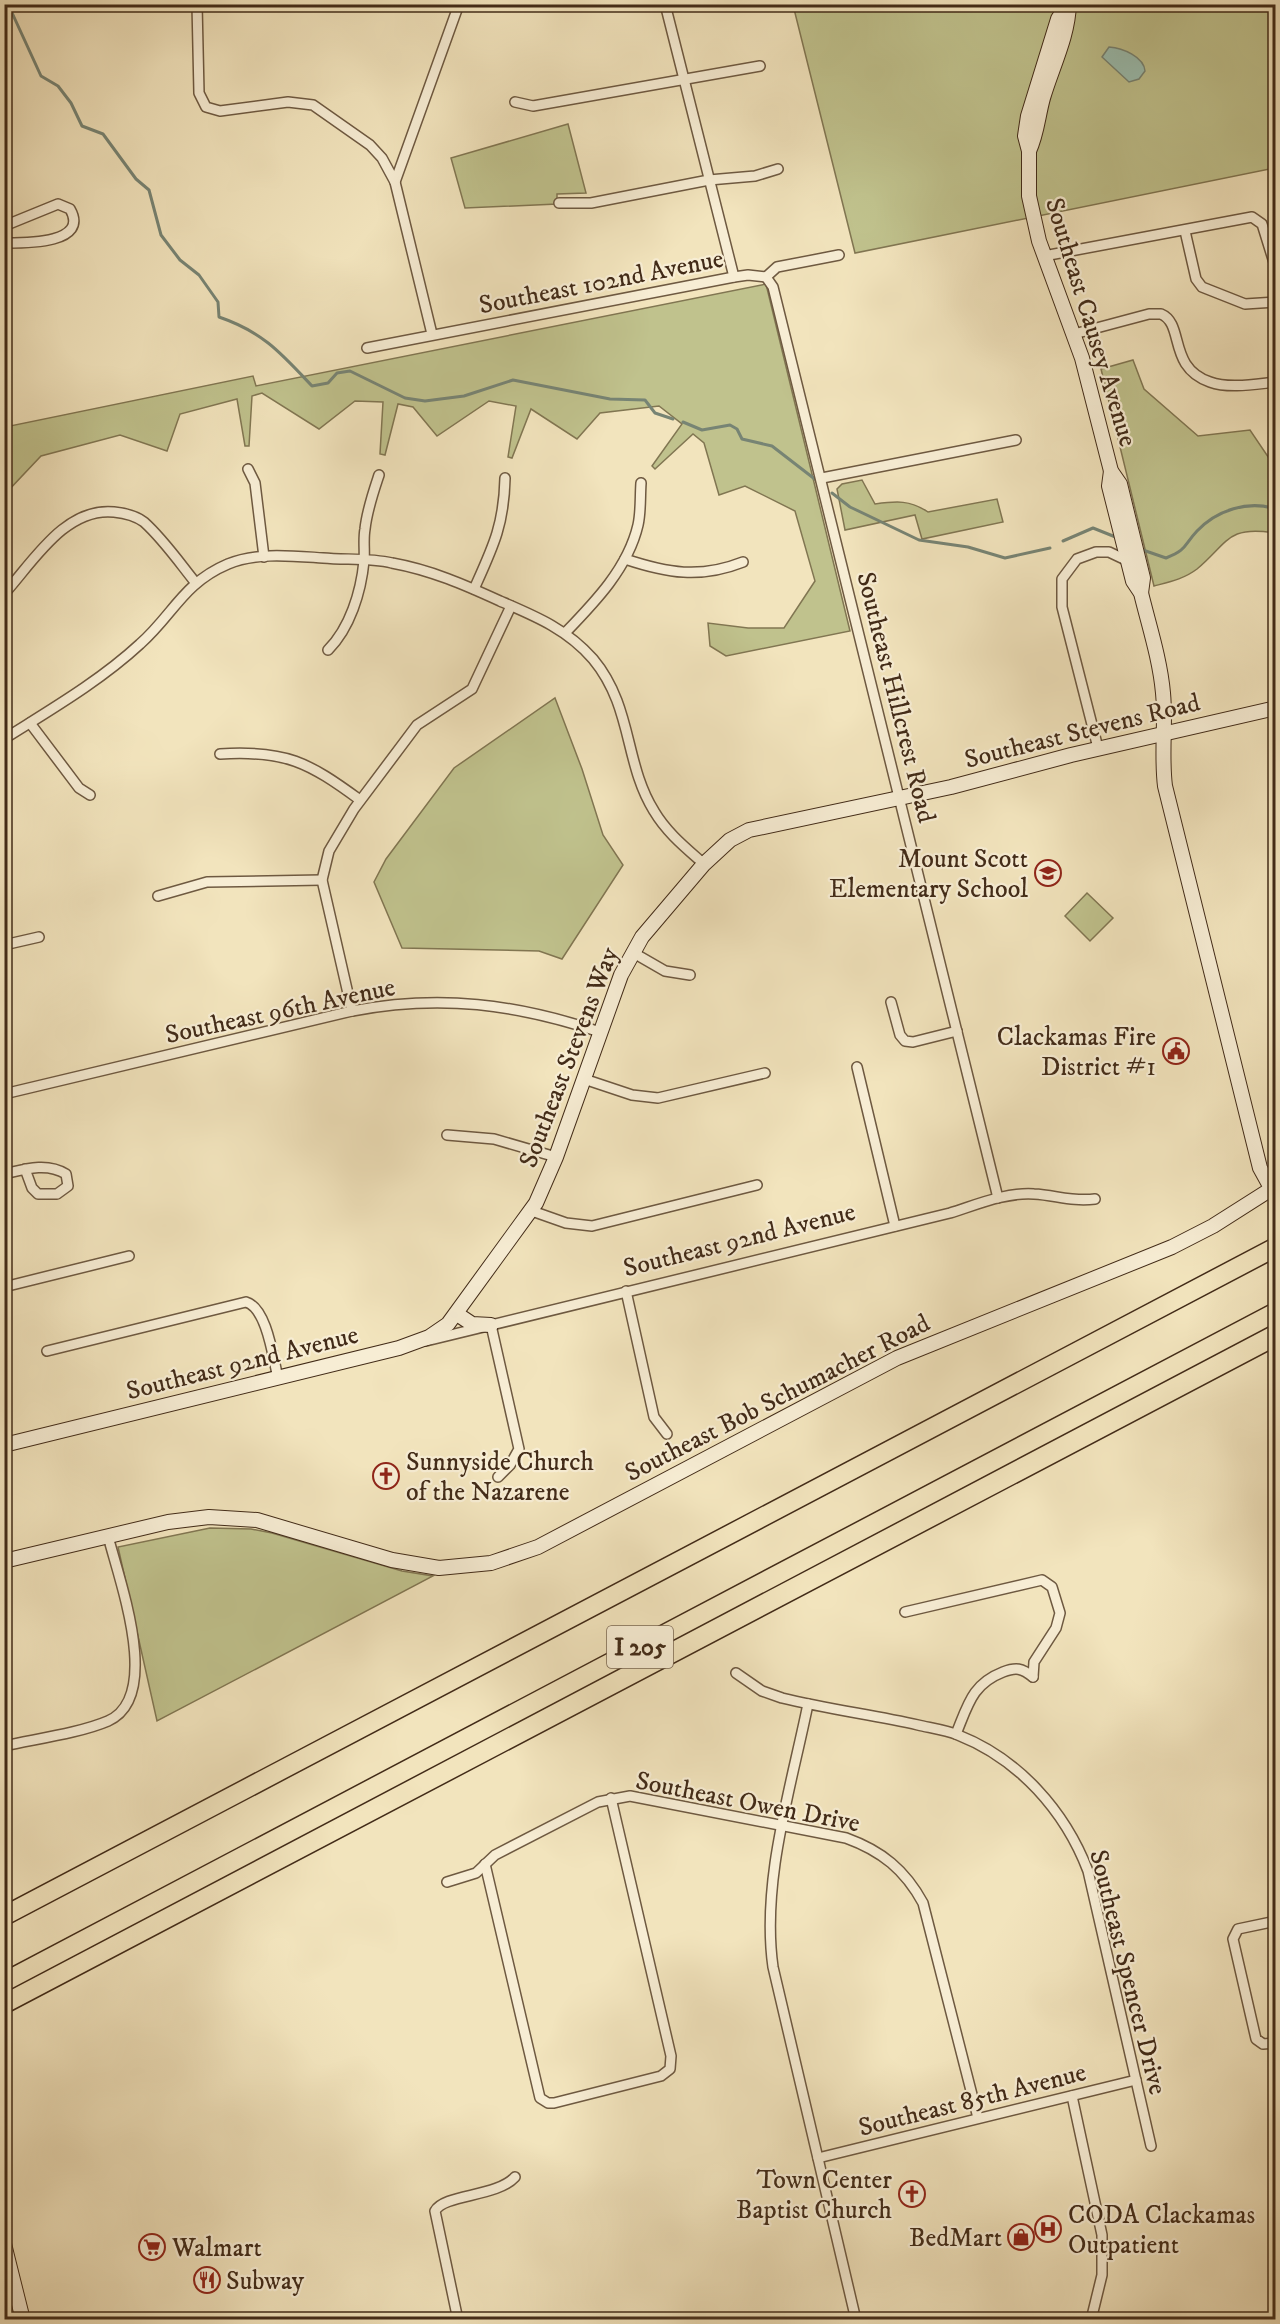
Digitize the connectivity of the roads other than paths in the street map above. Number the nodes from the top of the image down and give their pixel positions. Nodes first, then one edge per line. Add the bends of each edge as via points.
1 (197, 4) edge
2 (459, 4) edge
3 (665, 4) edge
4 (1068, 4) edge
5 (760, 66) dead end
6 (683, 80) junction
7 (516, 102) dead end
8 (778, 169) dead end
9 (709, 180) junction
10 (395, 182) junction
11 (559, 203) dead end
12 (4, 226) edge
13 (1185, 231) junction
14 (4, 243) edge
15 (839, 255) dead end
16 (1044, 256) junction
17 (1275, 269) edge
18 (734, 277) junction
19 (766, 278) junction
20 (1275, 303) edge
21 (432, 334) junction
22 (1074, 334) junction
23 (366, 348) dead end
24 (1275, 382) edge
25 (1016, 440) dead end
26 (248, 470) dead end
27 (1112, 471) junction
28 (379, 475) dead end
29 (505, 478) dead end
30 (822, 478) junction
31 (641, 483) dead end
32 (264, 557) junction
33 (1131, 558) junction
34 (625, 559) junction
35 (364, 561) junction
36 (743, 562) dead end
37 (195, 582) junction
38 (474, 589) junction
39 (4, 594) edge
40 (511, 606) junction
41 (565, 633) junction
42 (328, 650) dead end
43 (1275, 708) edge
44 (30, 723) junction
45 (1163, 733) junction
46 (4, 739) edge
47 (1098, 748) junction
48 (220, 754) dead end
49 (90, 795) dead end
50 (901, 798) junction
51 (360, 800) junction
52 (704, 864) junction
53 (322, 880) junction
54 (158, 896) dead end
55 (39, 937) dead end
56 (4, 945) edge
57 (632, 952) junction
58 (690, 975) dead end
59 (891, 1002) dead end
60 (352, 1011) junction
61 (957, 1030) junction
62 (600, 1032) junction
63 (857, 1067) dead end
64 (765, 1073) dead end
65 (584, 1079) junction
66 (4, 1094) edge
67 (447, 1135) dead end
68 (556, 1157) junction
69 (25, 1169) junction
70 (4, 1174) edge
71 (757, 1185) dead end
72 (1273, 1187) edge
73 (998, 1198) junction
74 (1095, 1199) dead end
75 (532, 1211) junction
76 (895, 1226) junction
77 (1275, 1247) edge
78 (129, 1256) dead end
79 (4, 1287) edge
80 (626, 1292) junction
81 (1275, 1312) edge
82 (457, 1314) junction
83 (491, 1325) junction
84 (413, 1344) junction
85 (46, 1351) dead end
86 (278, 1378) junction
87 (668, 1434) dead end
88 (4, 1445) edge
89 (498, 1477) dead end
90 (108, 1536) junction
91 (4, 1560) edge
92 (905, 1612) dead end
93 (736, 1673) dead end
94 (808, 1704) junction
95 (956, 1734) junction
96 (4, 1746) edge
97 (611, 1798) junction
98 (783, 1825) junction
99 (485, 1864) junction
100 (447, 1882) dead end
101 (4, 1916) edge
102 (1275, 1921) edge
103 (4, 1982) edge
104 (1275, 2043) edge
105 (1136, 2080) junction
106 (1072, 2096) junction
107 (978, 2118) junction
108 (1151, 2146) dead end
109 (818, 2158) junction
110 (515, 2177) dead end
111 (4, 2244) edge
112 (23, 2319) edge
113 (458, 2319) edge
114 (856, 2319) edge
115 (1091, 2319) edge

1 - 10 street via 199,93 206,107 220,111 288,102 313,105 370,145
2 - 10 street
3 - 6 street
4 - 16 street, Southeast Causey Avenue via 1059,19 1032,98 1025,136 1031,211
5 - 6 street
6 - 7 street via 533,106
6 - 9 street
8 - 9 street via 755,176
9 - 11 street via 591,202
9 - 18 street
10 - 21 street
12 - 14 street via 58,204 70,209 75,220 73,228 62,237
13 - 16 street
13 - 17 street via 1252,217 1262,224
13 - 20 street via 1196,279 1202,287 1245,304
15 - 19 street via 777,267
16 - 22 street, Southeast Causey Avenue
18 - 19 street, Southeast 102nd Avenue
18 - 21 street, Southeast 102nd Avenue
19 - 30 street, Southeast Hillcrest Road via 773,287
21 - 23 street, Southeast 102nd Avenue
22 - 24 street via 1161,314 1172,324 1183,363 1209,382
22 - 27 street, Southeast Causey Avenue
25 - 30 street
26 - 32 street via 255,483
27 - 33 street, Southeast Causey Avenue via 1120,484 1129,520
27 - 33 street, Southeast Causey Avenue via 1109,486
28 - 35 street via 365,528
29 - 38 street via 505,506 498,536
30 - 50 street, Southeast Hillcrest Road
31 - 34 street via 638,525
32 - 35 street
32 - 37 street via 227,565
33 - 45 street, Southeast Causey Avenue via 1133,581 1141,593 1162,680
33 - 47 street via 1096,552 1077,559 1062,579 1060,593
34 - 36 street via 659,571 693,574
34 - 41 street via 596,602
35 - 38 street via 418,568
35 - 42 street via 354,606 342,633
37 - 39 street via 143,521 108,511 68,525
37 - 44 street via 142,643
38 - 40 street
40 - 41 street via 542,618
40 - 51 street via 472,689 417,725
41 - 52 street via 593,659 614,691 652,810 670,834
43 - 45 street, Southeast Stevens Road
44 - 46 street
44 - 49 street via 79,788
45 - 47 street, Southeast Stevens Road
45 - 72 street, Southeast Causey Avenue via 1163,766 1172,813 1260,1168
47 - 50 street, Southeast Stevens Road
48 - 51 street via 285,757 322,772
50 - 52 street, Southeast Stevens Way via 756,828 730,840
50 - 61 street, Southeast Hillcrest Road
51 - 53 street via 332,844
52 - 57 street, Southeast Stevens Way
53 - 54 street via 207,882
53 - 60 street
55 - 56 street
57 - 58 street via 665,971
57 - 62 street, Southeast Stevens Way
59 - 61 street via 905,1041
60 - 62 street, Southeast 96th Avenue via 401,1003 466,1003 532,1011
60 - 66 street, Southeast 96th Avenue
61 - 73 street, Southeast Hillcrest Road
62 - 65 street, Southeast Stevens Way
63 - 76 street
64 - 65 street via 658,1098 632,1095
65 - 68 street, Southeast Stevens Way
67 - 68 street via 494,1139
68 - 75 street, Southeast Stevens Way
69 - 69 street via 59,1170 66,1174 68,1186 57,1194 38,1194
69 - 70 street
71 - 75 street via 592,1226 566,1224
72 - 90 street, Southeast Bob Schumacher Road via 1172,1247 891,1361 538,1547 507,1559 464,1567 417,1566 238,1517 185,1519
73 - 74 street, Southeast 92nd Avenue via 1033,1193 1077,1202
73 - 76 street, Southeast 92nd Avenue
75 - 82 street, Southeast Stevens Way
76 - 80 street, Southeast 92nd Avenue
77 - 101 highway, I 205
78 - 79 street
80 - 83 street, Southeast 92nd Avenue
80 - 87 street via 654,1417
81 - 103 highway, I 205
82 - 83 street, Southeast 92nd Avenue via 472,1324
82 - 84 street, Southeast Stevens Way via 438,1331
83 - 84 street, Southeast 92nd Avenue
83 - 89 street via 519,1449
84 - 86 street, Southeast 92nd Avenue
85 - 86 street via 246,1302 261,1314
86 - 88 street, Southeast 92nd Avenue
90 - 91 street, Southeast Bob Schumacher Road
90 - 96 street via 134,1651 135,1680 127,1706 109,1720
92 - 95 street via 1042,1580 1053,1587 1060,1613 1034,1662 1033,1677 1023,1669 1012,1668 987,1678 974,1693
93 - 94 street, Southeast Spencer Drive via 762,1691
94 - 95 street, Southeast Spencer Drive
94 - 98 street
95 - 105 street, Southeast Spencer Drive via 1011,1764 1058,1813 1076,1844 1088,1871
97 - 98 street, Southeast Owen Drive via 630,1796
97 - 99 street, Southeast Owen Drive via 495,1855
97 - 99 street via 670,2056 670,2069 661,2076 554,2103 540,2098
98 - 107 street, Southeast Owen Drive via 864,1844 892,1862 914,1887 930,1923
98 - 109 street via 771,1885 769,1939
99 - 100 street, Southeast Owen Drive via 476,1873
102 - 104 street via 1238,1929 1233,1939 1256,2039 1263,2044
105 - 106 street, Southeast 85th Avenue
105 - 108 street, Southeast Spencer Drive
106 - 107 street, Southeast 85th Avenue
106 - 115 street via 1102,2235 1102,2275
107 - 109 street, Southeast 85th Avenue
109 - 114 street
110 - 113 street via 500,2188 443,2204 435,2211
111 - 112 street

